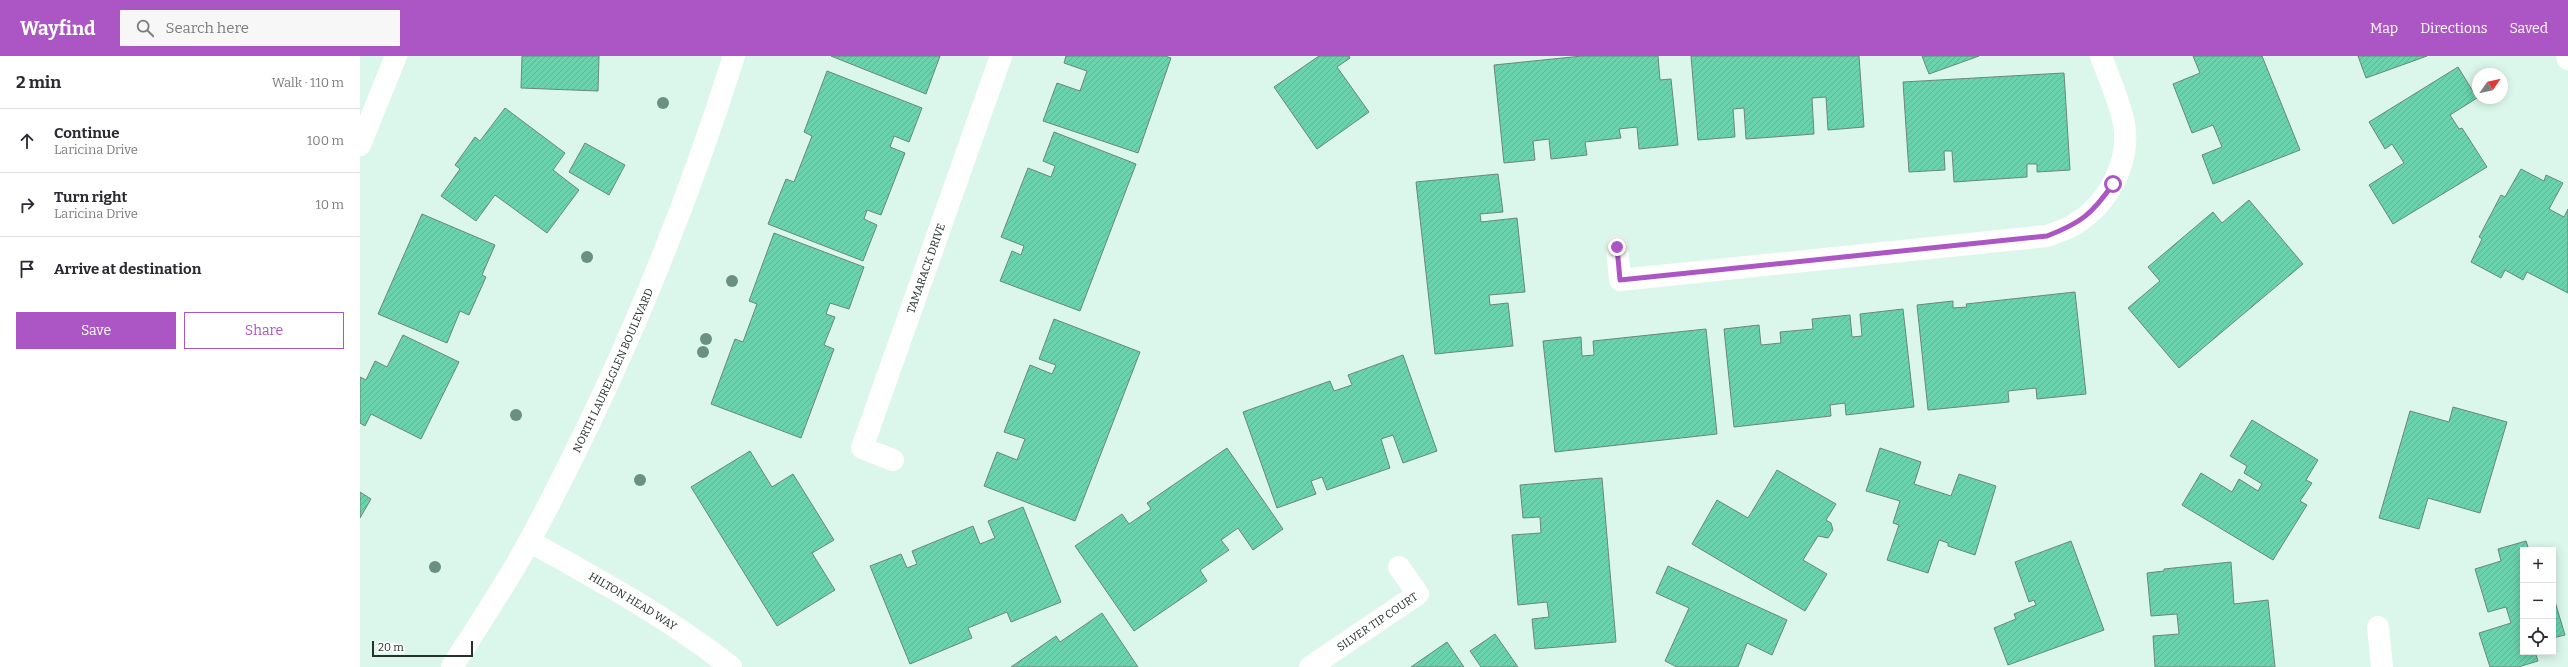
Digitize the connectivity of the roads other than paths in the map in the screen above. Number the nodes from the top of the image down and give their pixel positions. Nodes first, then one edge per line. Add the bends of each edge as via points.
1 (396, 56) edge
2 (734, 56) edge
3 (1002, 56) edge
4 (2101, 56) edge
5 (2567, 56) edge
6 (2568, 59) edge
7 (360, 145) edge
8 (1617, 247) dead end
9 (893, 460) dead end
10 (529, 541) junction
11 (1399, 567) dead end
12 (2378, 627) dead end
13 (452, 667) edge
14 (732, 667) edge
15 (1310, 667) edge
16 (2382, 667) edge

1 - 7 street
2 - 10 street, NORTH LAURELGLEN BOULEVARD via 695,175 651,291 600,405
3 - 9 street, TAMARACK DRIVE via 862,448
4 - 8 street via 2124,124 2123,156 2113,184 2098,206 2074,225 2047,236 1620,280
5 - 6 street
10 - 13 street, NORTH LAURELGLEN BOULEVARD
10 - 14 street, HILTON HEAD WAY via 634,600 701,643
11 - 15 street, SILVER TIP COURT via 1418,594
12 - 16 street

